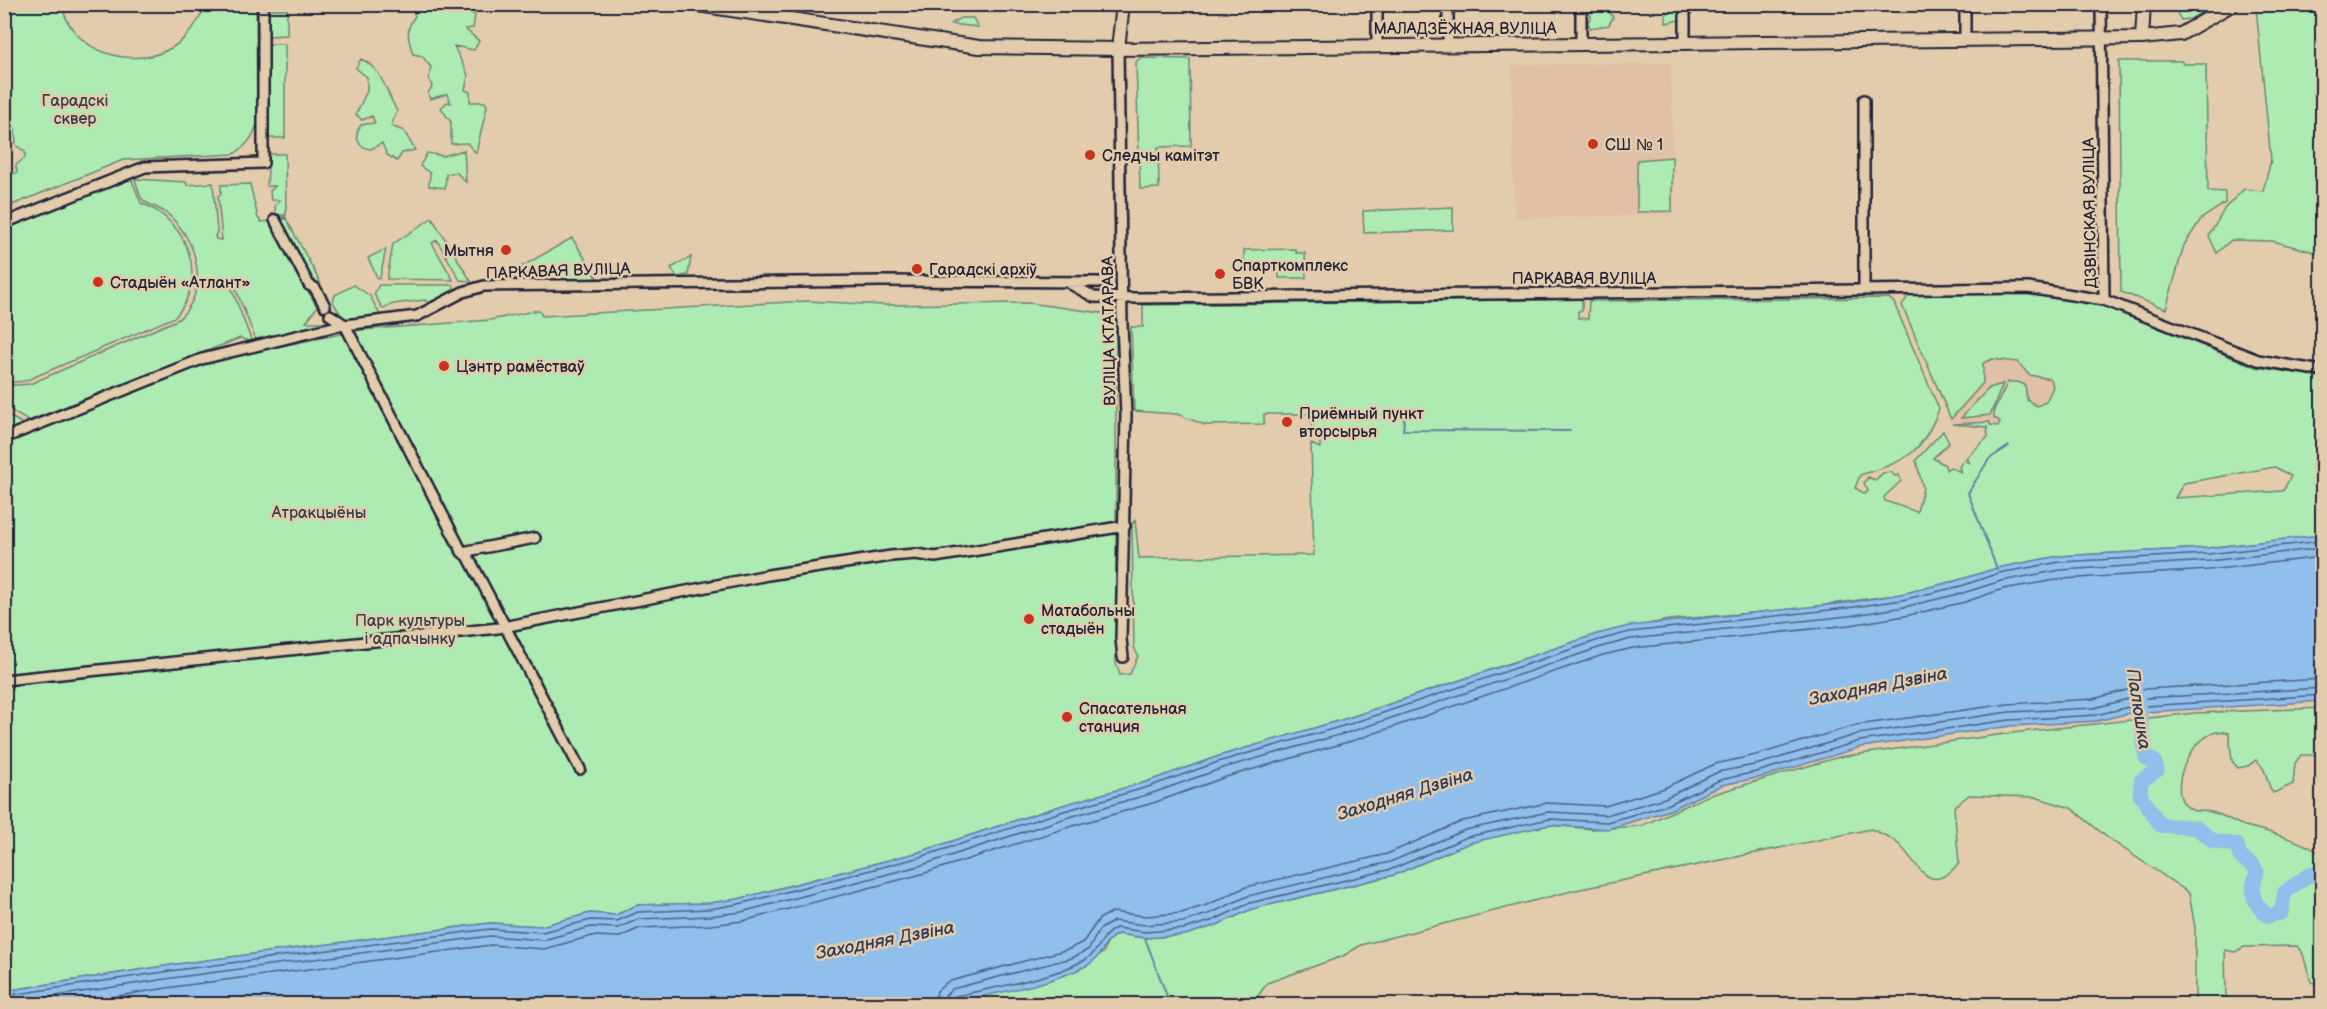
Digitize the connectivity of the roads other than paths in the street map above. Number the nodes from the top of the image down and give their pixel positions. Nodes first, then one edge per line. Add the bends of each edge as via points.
1 (263, 4) edge
2 (691, 4) edge
3 (1123, 4) edge
4 (1377, 4) edge
5 (1448, 4) edge
6 (1581, 4) edge
7 (1685, 4) edge
8 (1965, 4) edge
9 (2101, 4) edge
10 (2144, 4) edge
11 (2233, 4) edge
12 (2142, 39) junction
13 (1965, 40) junction
14 (2102, 40) junction
15 (1581, 44) junction
16 (1685, 44) junction
17 (1377, 45) junction
18 (1448, 46) junction
19 (1118, 49) junction
20 (1864, 100) dead end
21 (275, 220) dead end
22 (4, 224) edge
23 (1067, 282) junction
24 (1103, 282) dead end
25 (1864, 291) junction
26 (1123, 298) junction
27 (2104, 300) junction
28 (345, 325) junction
29 (2322, 371) edge
30 (4, 438) edge
31 (1125, 526) junction
32 (536, 538) dead end
33 (462, 552) junction
34 (507, 627) junction
35 (1123, 657) dead end
36 (4, 680) edge
37 (580, 769) dead end

1 - 22 street via 263,163 145,167
2 - 19 street, МАЛАДЗЁЖНАЯ ВУЛІЦА via 979,46
3 - 19 street, ВУЛІЦА КТАТАРАВА
4 - 17 street
5 - 18 street
6 - 15 street
7 - 16 street
8 - 13 street
9 - 14 street, ДЗВІНСКАЯ ВУЛІЦА
10 - 12 street
11 - 12 street, МАЛАДЗЁЖНАЯ ВУЛІЦА via 2181,34
12 - 14 street, МАЛАДЗЁЖНАЯ ВУЛІЦА
13 - 14 street, МАЛАДЗЁЖНАЯ ВУЛІЦА
13 - 16 street, МАЛАДЗЁЖНАЯ ВУЛІЦА
14 - 27 street, ДЗВІНСКАЯ ВУЛІЦА
15 - 16 street, МАЛАДЗЁЖНАЯ ВУЛІЦА
15 - 18 street, МАЛАДЗЁЖНАЯ ВУЛІЦА
17 - 18 street, МАЛАДЗЁЖНАЯ ВУЛІЦА
17 - 19 street, МАЛАДЗЁЖНАЯ ВУЛІЦА
19 - 26 street, ВУЛІЦА КТАТАРАВА
20 - 25 street
21 - 28 street via 309,285 315,288 328,311
23 - 24 street, ПАРКАВАЯ ВУЛІЦА
23 - 26 street, ПАРКАВАЯ ВУЛІЦА via 1087,295
23 - 28 street, ПАРКАВАЯ ВУЛІЦА via 484,286 463,292 417,316
25 - 26 street, ПАРКАВАЯ ВУЛІЦА
25 - 27 street, ПАРКАВАЯ ВУЛІЦА via 2028,288
26 - 31 street, ВУЛІЦА КТАТАРАВА
27 - 29 street, ДЗВІНСКАЯ ВУЛІЦА via 2258,360
28 - 30 street, ПАРКАВАЯ ВУЛІЦА via 202,359
28 - 33 street
31 - 34 street via 935,557 891,556 768,576
31 - 35 street, ВУЛІЦА КТАТАРАВА
32 - 33 street
33 - 34 street
34 - 36 street
34 - 37 street

